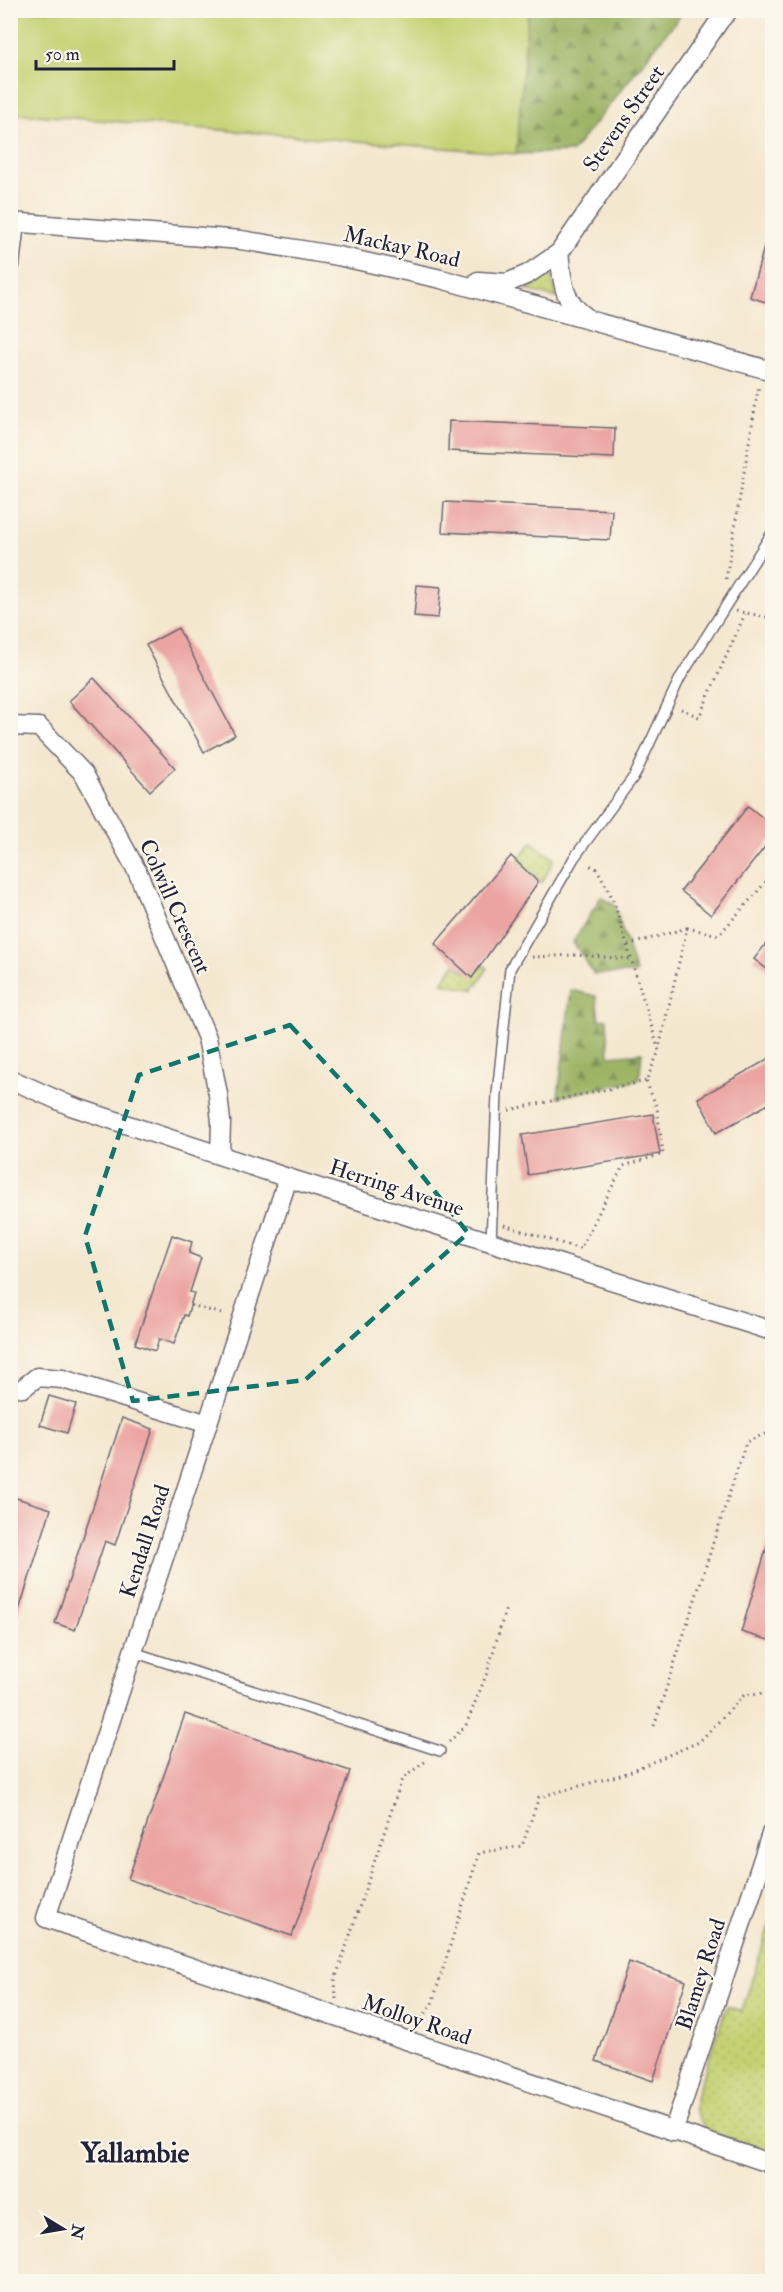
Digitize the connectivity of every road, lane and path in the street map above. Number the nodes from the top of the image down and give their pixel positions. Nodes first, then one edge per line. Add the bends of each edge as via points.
1 (729, 10) edge
2 (13, 222) edge
3 (559, 253) junction
4 (10, 265) edge
5 (441, 279) junction
6 (590, 320) junction
7 (767, 369) edge
8 (772, 533) edge
9 (725, 607) junction
10 (745, 614) junction
11 (772, 618) edge
12 (668, 704) junction
13 (10, 726) edge
14 (574, 858) junction
15 (772, 875) edge
16 (687, 928) junction
17 (628, 945) junction
18 (518, 956) junction
19 (632, 959) junction
20 (659, 1051) junction
21 (10, 1079) edge
22 (646, 1081) junction
23 (496, 1113) junction
24 (220, 1155) junction
25 (288, 1178) junction
26 (492, 1221) junction
27 (491, 1242) junction
28 (191, 1305) dead end
29 (222, 1314) dead end
30 (772, 1331) edge
31 (23, 1388) dead end
32 (208, 1424) junction
33 (772, 1431) edge
34 (506, 1608) dead end
35 (133, 1652) junction
36 (772, 1693) edge
37 (654, 1726) dead end
38 (441, 1751) junction
39 (772, 1831) edge
40 (46, 1918) joint
41 (342, 2003) dead end
42 (403, 2024) dead end
43 (673, 2132) junction
44 (772, 2164) edge

1 - 3 street, Stevens Street
2 - 4 street
2 - 5 street, Mackay Road via 241,240
3 - 5 street, Stevens Street via 507,283
3 - 6 street via 568,298 573,308
5 - 6 street, Mackay Road
6 - 7 street, Mackay Road
7 - 9 path via 720,605
8 - 9 lane
9 - 10 path
9 - 12 lane
10 - 11 path
10 - 12 path via 699,717
12 - 14 lane via 635,775
13 - 24 street, Colwill Crescent via 39,727 84,774 137,871 207,1038 219,1103
14 - 17 path via 597,869 613,899
14 - 18 lane
15 - 16 path via 719,935
16 - 17 path
16 - 20 path
17 - 19 path
18 - 19 path
18 - 23 lane via 510,969
19 - 20 path
20 - 22 path
21 - 24 street, Herring Avenue via 71,1106
22 - 23 path
22 - 26 path via 657,1108 663,1154 622,1166 580,1249
23 - 26 lane
24 - 25 street, Herring Avenue
25 - 27 street, Herring Avenue
25 - 32 street, Kendall Road
26 - 27 lane
27 - 30 street, Herring Avenue
28 - 29 path
31 - 32 street via 37,1377 63,1379
32 - 35 street, Kendall Road
33 - 37 path via 746,1442
34 - 38 path via 487,1673 466,1725
35 - 38 lane
35 - 40 street, Kendall Road
36 - 42 path via 744,1695 699,1742 624,1774 538,1797 522,1846 479,1853 432,2004 421,2020
38 - 41 path via 402,1779 335,1980 336,2000
39 - 43 street, Blamey Road
40 - 43 street, Molloy Road
43 - 44 street, Molloy Road

